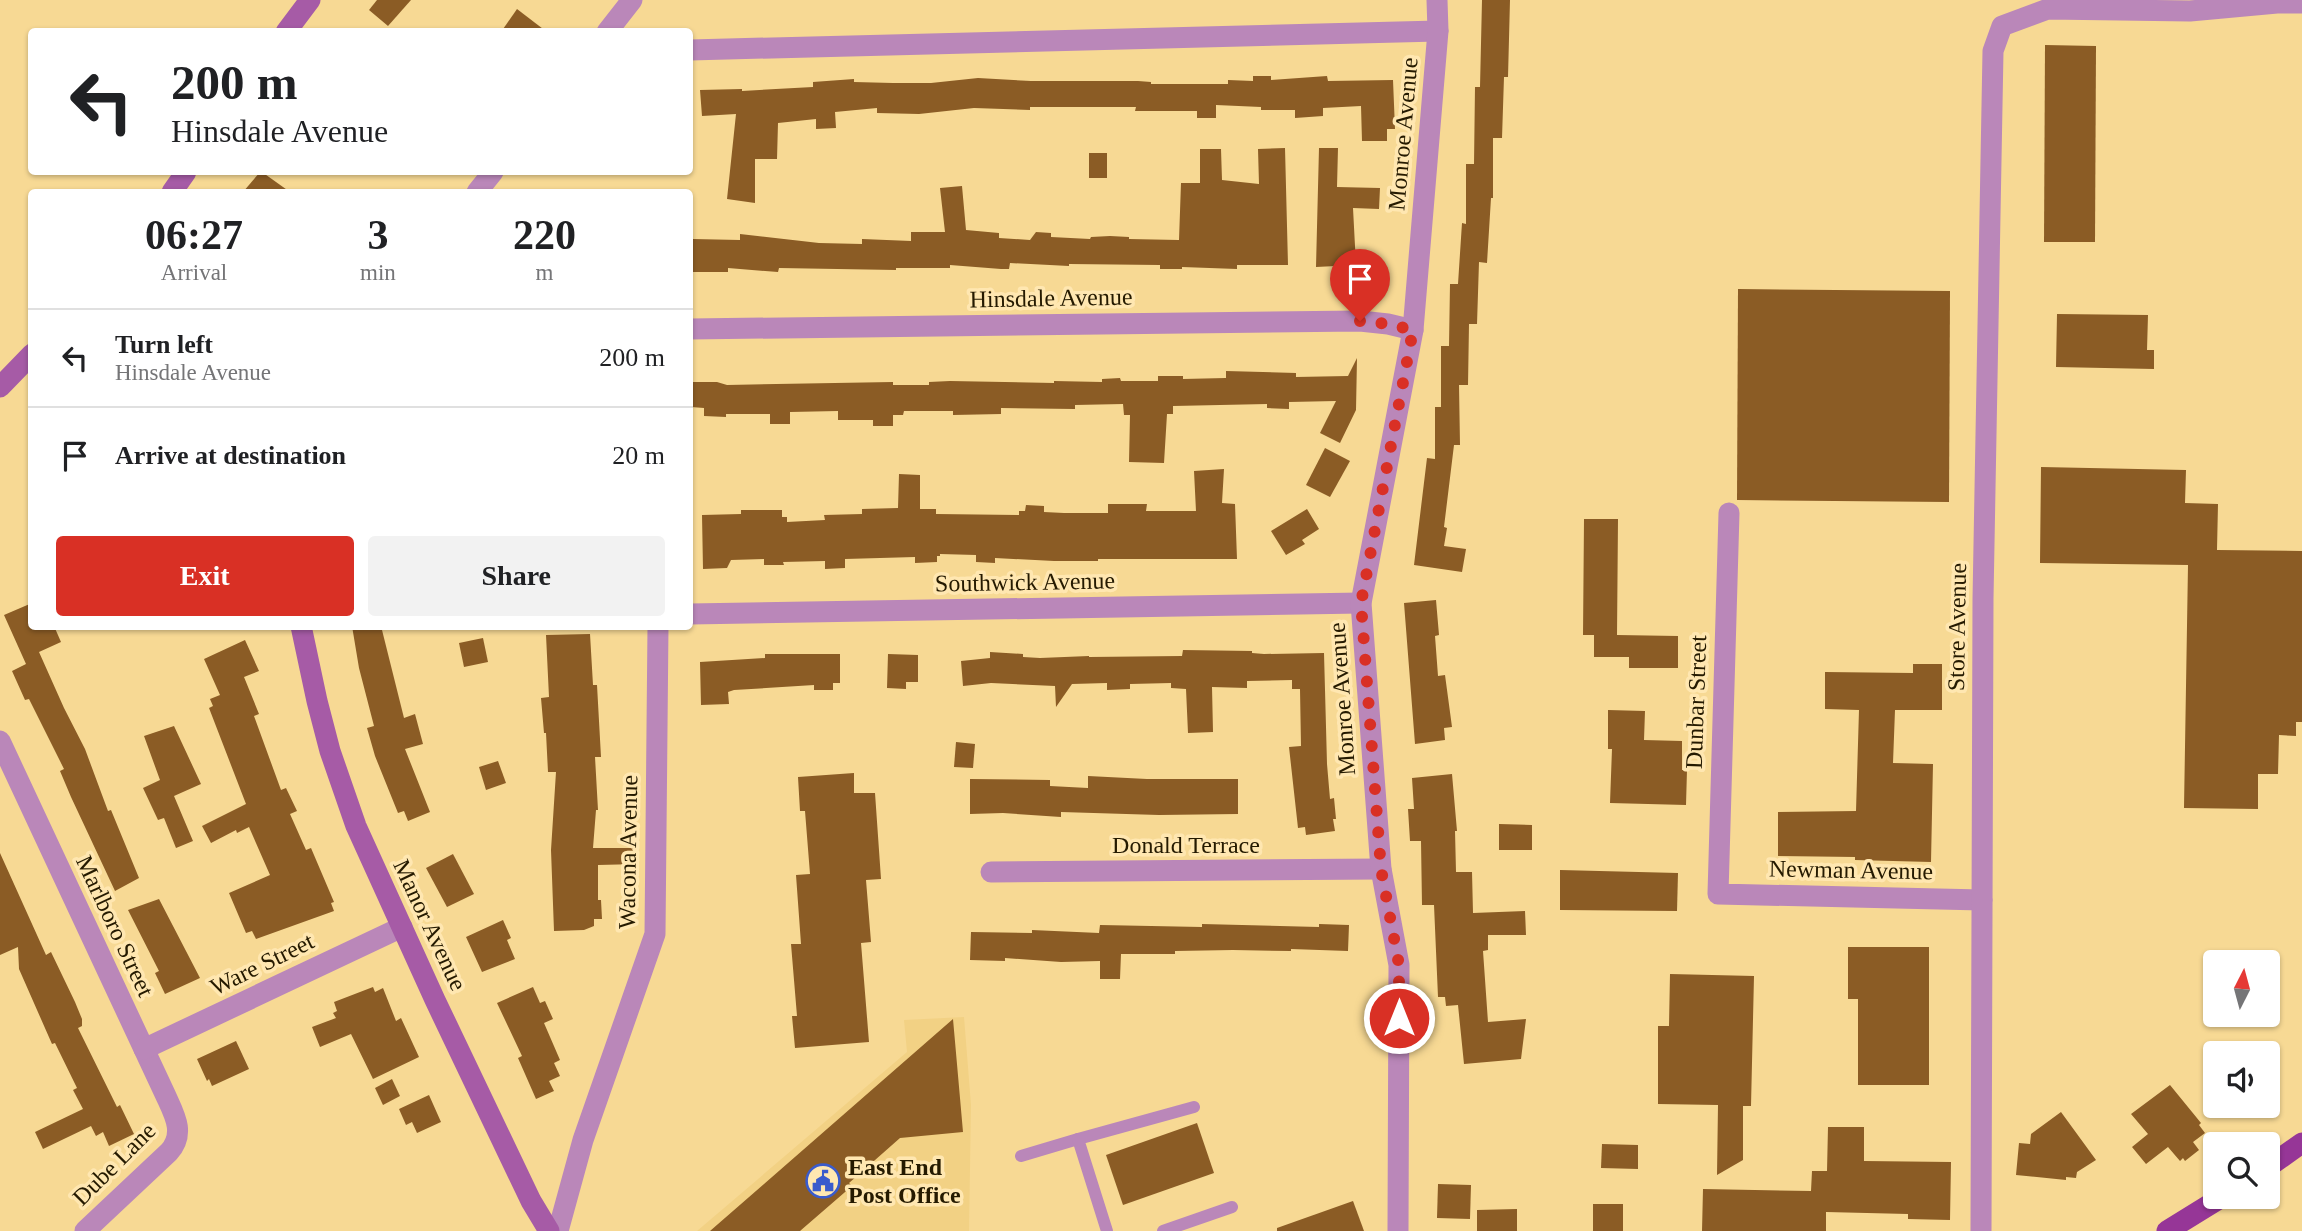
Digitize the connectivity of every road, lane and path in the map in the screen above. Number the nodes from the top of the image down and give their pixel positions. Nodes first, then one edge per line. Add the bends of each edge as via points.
1 (310, 0) edge
2 (632, 0) edge
3 (1437, 0) edge
4 (2270, 2) edge
5 (2302, 3) edge
6 (289, 28) edge
7 (610, 28) edge
8 (1438, 31) junction
9 (693, 50) edge
10 (491, 175) edge
11 (479, 189) edge
12 (693, 329) edge
13 (1413, 330) junction
14 (28, 358) edge
15 (0, 387) edge
16 (1728, 513) dead end
17 (1361, 603) junction
18 (693, 614) edge
19 (302, 630) edge
20 (658, 630) edge
21 (0, 741) edge
22 (1381, 869) junction
23 (992, 872) dead end
24 (1718, 894) joint
25 (1982, 900) junction
26 (402, 927) junction
27 (145, 1049) junction
28 (1194, 1107) dead end
29 (179, 1134) joint
30 (1078, 1139) junction
31 (2302, 1143) edge
32 (1021, 1156) dead end
33 (2280, 1159) edge
34 (1232, 1208) dead end
35 (2203, 1209) edge
36 (1182, 1228) edge
37 (85, 1231) edge
38 (549, 1231) edge
39 (558, 1231) edge
40 (1107, 1231) edge
41 (1163, 1231) edge
42 (1398, 1231) edge
43 (1981, 1231) edge
44 (2167, 1231) edge

1 - 6 main road
2 - 7 street
3 - 8 street, Monroe Avenue
4 - 5 street
4 - 25 street, Store Avenue via 2190,11 2048,9 2002,26 1993,51
8 - 9 street
8 - 13 street, Monroe Avenue
10 - 11 street
12 - 13 street, Hinsdale Avenue via 1360,321
13 - 17 street, Monroe Avenue
14 - 15 main road
16 - 24 street, Dunbar Street
17 - 18 street, Southwick Avenue
17 - 22 street, Monroe Avenue
19 - 26 main road, Manor Avenue via 334,764 356,826
20 - 39 street, Wacona Avenue via 655,934 583,1140
21 - 27 street, Marlboro Street
22 - 23 street, Donald Terrace
22 - 42 street, Monroe Avenue via 1399,965
24 - 25 street, Newman Avenue
25 - 43 street, Store Avenue
26 - 27 street, Ware Street
26 - 38 main road, Manor Avenue
27 - 29 street, Marlboro Street via 176,1117
28 - 30 lane
29 - 37 street, Dube Lane via 169,1153
30 - 32 lane
30 - 40 lane
31 - 33 main road
34 - 36 lane
35 - 44 main road
36 - 41 lane

